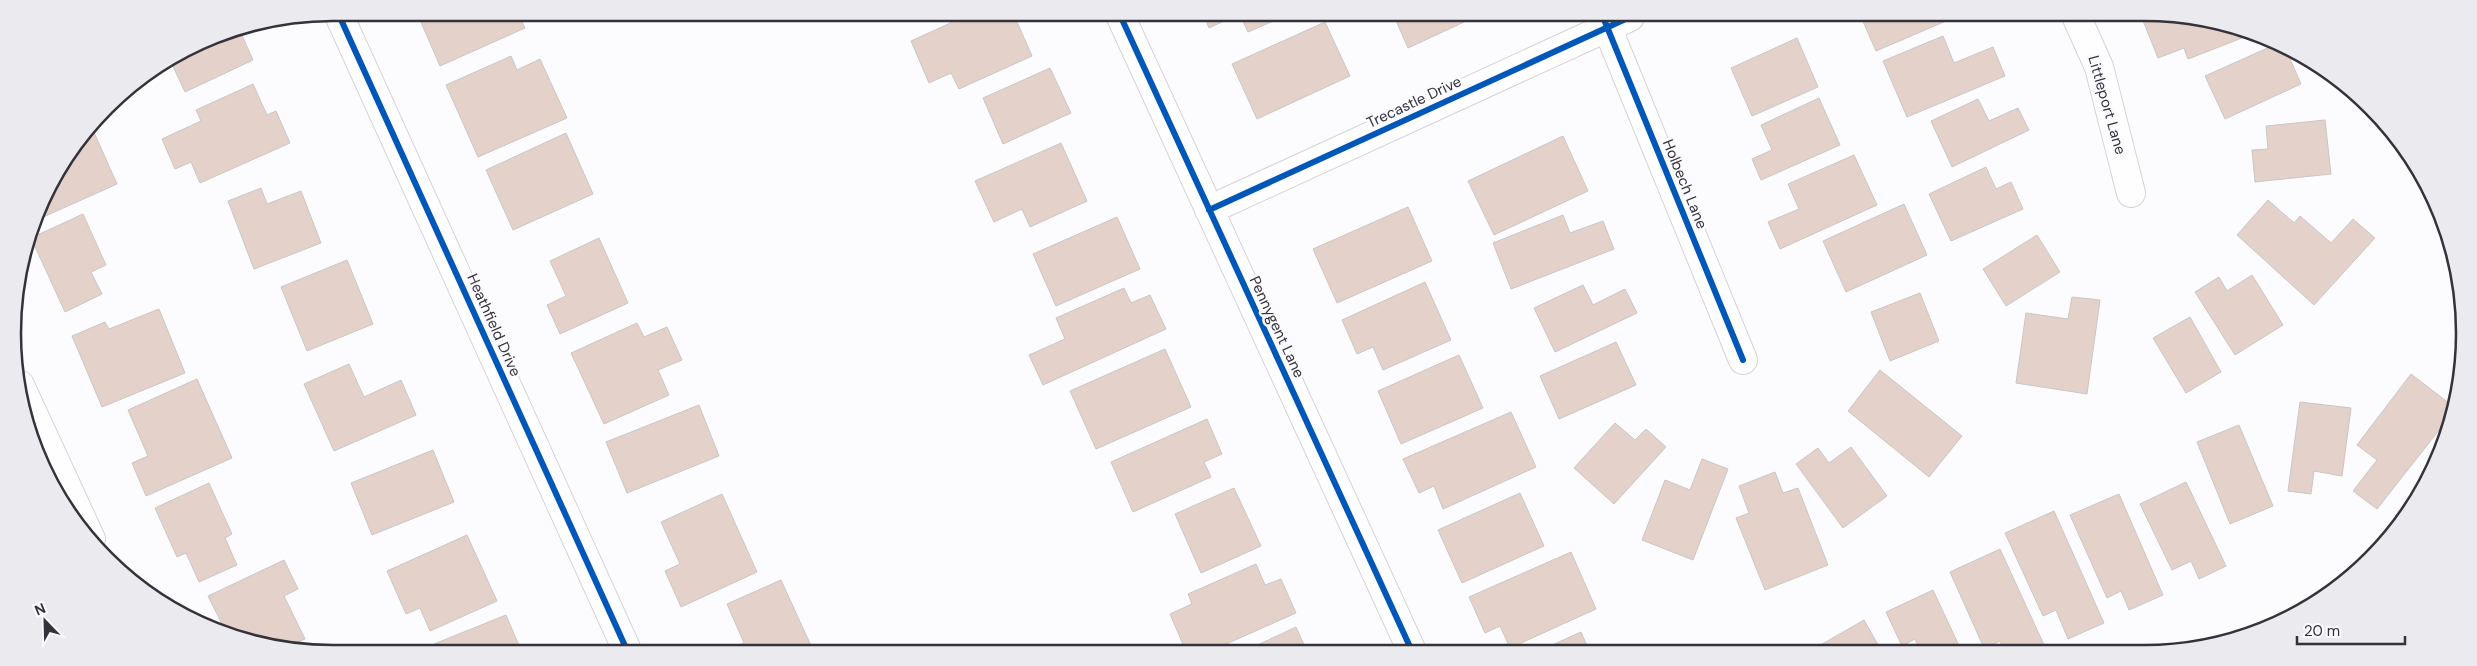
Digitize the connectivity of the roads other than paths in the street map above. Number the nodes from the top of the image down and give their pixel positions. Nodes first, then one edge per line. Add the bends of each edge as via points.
1 (342, 21) edge
2 (1123, 21) edge
3 (1612, 21) edge
4 (1614, 21) edge
5 (2078, 21) edge
6 (2131, 193) dead end
7 (1209, 210) junction
8 (1743, 360) dead end
9 (30, 408) edge
10 (79, 513) edge
11 (625, 645) edge
12 (1409, 645) edge

1 - 11 street, Heathfield Drive
2 - 7 street, Pennygent Lane
3 - 7 street, Trecastle Drive
4 - 8 street, Holbech Lane
5 - 6 street, Littleport Lane via 2099,67
7 - 12 street, Pennygent Lane
9 - 10 street

